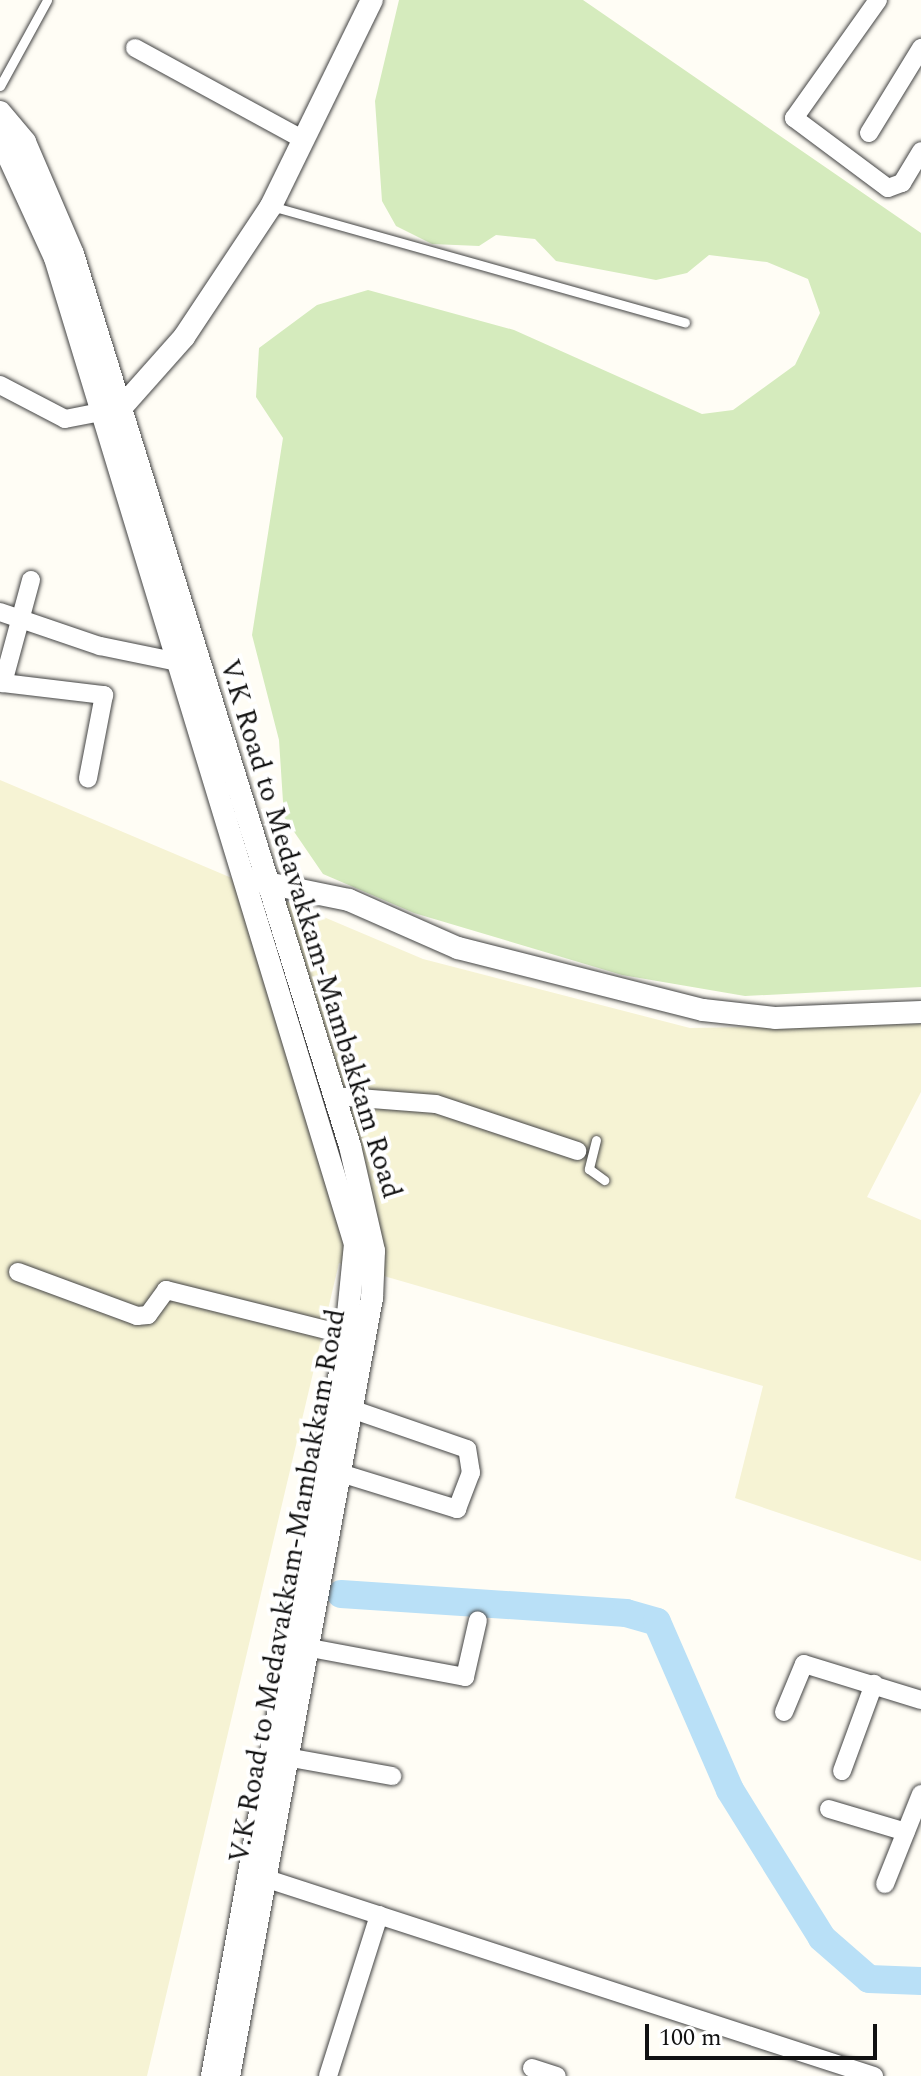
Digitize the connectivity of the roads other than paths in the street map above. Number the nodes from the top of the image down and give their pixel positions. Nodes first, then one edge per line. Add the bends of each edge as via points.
1 (47, 0) edge
2 (372, 0) edge
3 (878, 0) edge
4 (135, 48) dead end
5 (921, 48) edge
6 (0, 86) edge
7 (0, 112) edge
8 (869, 133) dead end
9 (0, 138) edge
10 (304, 140) junction
11 (921, 151) edge
12 (271, 206) junction
13 (685, 322) dead end
14 (0, 385) edge
15 (111, 410) junction
16 (31, 580) dead end
17 (7, 616) edge
18 (178, 662) junction
19 (88, 778) dead end
20 (254, 880) junction
21 (921, 1012) edge
22 (333, 1096) junction
23 (596, 1140) dead end
24 (585, 1154) junction
25 (604, 1180) dead end
26 (18, 1272) dead end
27 (347, 1335) junction
28 (341, 1405) junction
29 (337, 1472) junction
30 (478, 1620) dead end
31 (305, 1647) junction
32 (874, 1684) junction
33 (921, 1700) edge
34 (784, 1712) dead end
35 (286, 1757) junction
36 (842, 1771) dead end
37 (392, 1776) dead end
38 (921, 1794) edge
39 (829, 1809) dead end
40 (906, 1832) junction
41 (256, 1875) junction
42 (885, 1884) dead end
43 (379, 1915) junction
44 (532, 2068) dead end
45 (212, 2076) edge
46 (229, 2076) edge
47 (328, 2076) edge
48 (557, 2076) edge
49 (874, 2076) edge

1 - 6 lane
2 - 10 street
3 - 11 street via 794,118 888,188 902,183
4 - 10 street
5 - 8 street
7 - 15 street, V.K Road to Medavakkam-Mambakkam Road via 25,142 56,209
9 - 15 street, V.K Road to Medavakkam-Mambakkam Road via 39,214
10 - 12 street
12 - 13 lane
12 - 15 street via 198,319
14 - 15 street via 65,419
15 - 18 street, V.K Road to Medavakkam-Mambakkam Road
15 - 20 street, V.K Road to Medavakkam-Mambakkam Road
16 - 17 street
17 - 18 street
17 - 19 street via 3,683 106,698
18 - 20 street, V.K Road to Medavakkam-Mambakkam Road
20 - 21 street via 357,903 458,948 703,1010 775,1018
20 - 22 street, V.K Road to Medavakkam-Mambakkam Road
20 - 27 street, V.K Road to Medavakkam-Mambakkam Road via 350,1215 356,1271
22 - 24 street via 436,1104
22 - 28 street, V.K Road to Medavakkam-Mambakkam Road via 374,1251
23 - 24 lane
24 - 25 lane via 589,1169
26 - 27 street via 137,1316 148,1315 166,1290
27 - 28 street, V.K Road to Medavakkam-Mambakkam Road
28 - 29 street, V.K Road to Medavakkam-Mambakkam Road
28 - 29 street via 467,1449 471,1473 457,1509
28 - 41 street, V.K Road to Medavakkam-Mambakkam Road
29 - 31 street, V.K Road to Medavakkam-Mambakkam Road
30 - 31 street via 465,1677
31 - 35 street, V.K Road to Medavakkam-Mambakkam Road
32 - 33 street
32 - 34 street via 804,1664
32 - 36 street
35 - 37 street
35 - 41 street, V.K Road to Medavakkam-Mambakkam Road
38 - 40 street
39 - 40 street
40 - 42 street
41 - 43 street
41 - 45 street, V.K Road to Medavakkam-Mambakkam Road
41 - 46 street, V.K Road to Medavakkam-Mambakkam Road
43 - 47 street
43 - 49 street
44 - 48 street

